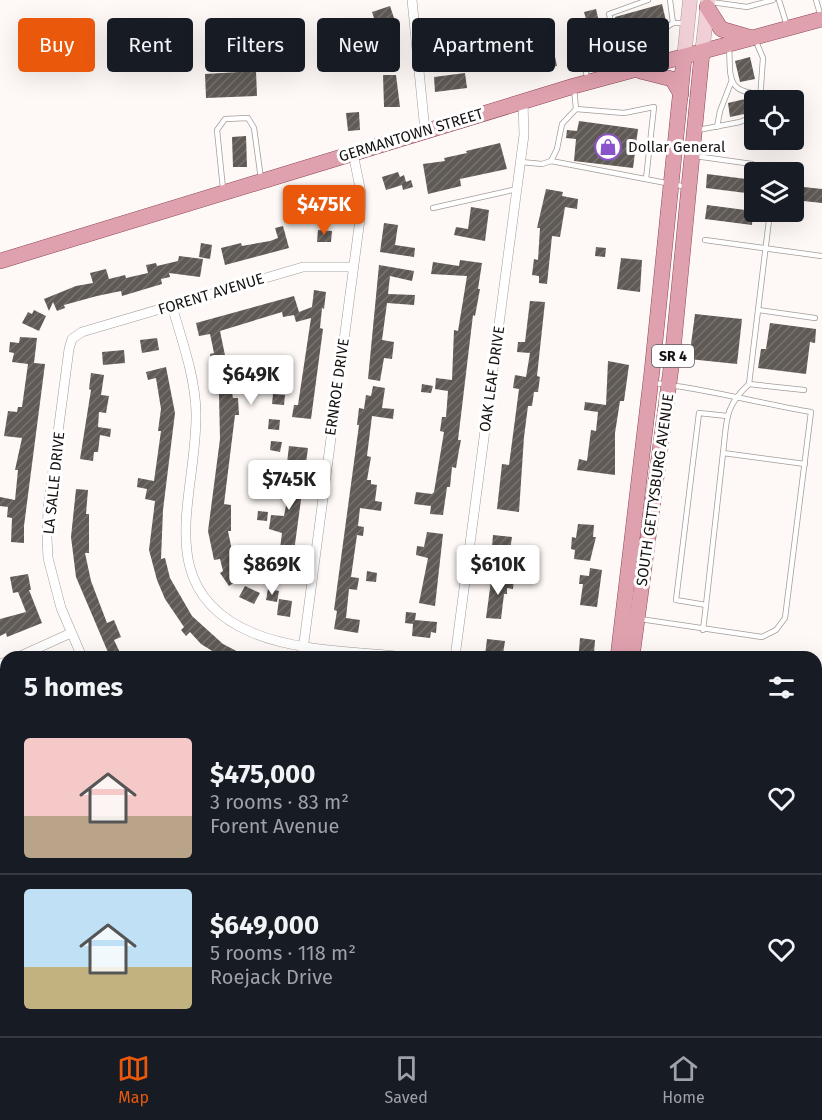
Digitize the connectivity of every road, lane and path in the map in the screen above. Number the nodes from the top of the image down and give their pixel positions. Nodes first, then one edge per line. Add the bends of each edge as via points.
1 (412, 0) edge
2 (648, 0) edge
3 (670, 0) edge
4 (690, 0) edge
5 (773, 0) edge
6 (779, 0) edge
7 (816, 0) edge
8 (708, 3) edge
9 (610, 18) edge
10 (822, 19) edge
11 (673, 23) junction
12 (688, 23) junction
13 (669, 26) edge
14 (788, 29) junction
15 (755, 38) junction
16 (729, 45) junction
17 (702, 53) junction
18 (684, 58) junction
19 (669, 61) edge
20 (579, 72) edge
21 (626, 72) edge
22 (638, 72) edge
23 (732, 80) junction
24 (581, 84) junction
25 (761, 90) edge
26 (744, 93) edge
27 (681, 94) junction
28 (523, 102) junction
29 (576, 109) junction
30 (744, 119) edge
31 (717, 128) junction
32 (695, 130) junction
33 (425, 131) junction
34 (353, 153) junction
35 (692, 156) junction
36 (520, 162) junction
37 (551, 162) junction
38 (744, 163) edge
39 (646, 179) junction
40 (261, 181) junction
41 (671, 185) junction
42 (689, 188) junction
43 (517, 189) junction
44 (224, 192) junction
45 (433, 208) dead end
46 (769, 222) edge
47 (705, 240) dead end
48 (766, 248) junction
49 (821, 256) edge
50 (0, 261) edge
51 (353, 267) junction
52 (172, 306) junction
53 (758, 310) junction
54 (815, 318) dead end
55 (72, 339) joint
56 (651, 383) junction
57 (749, 384) junction
58 (669, 385) junction
59 (804, 390) dead end
60 (733, 399) junction
61 (727, 416) junction
62 (723, 453) junction
63 (805, 464) junction
64 (706, 605) junction
65 (637, 619) junction
66 (703, 630) junction
67 (71, 633) junction
68 (303, 645) junction
69 (31, 651) edge
70 (79, 651) edge
71 (302, 651) edge
72 (354, 651) edge
73 (457, 651) edge
74 (619, 651) edge
75 (633, 651) edge

1 - 33 street
2 - 9 lane via 609,14
3 - 11 lane
4 - 12 main road, SOUTH GETTYSBURG AVENUE
5 - 8 lane via 747,7
6 - 14 lane
7 - 10 lane
8 - 15 main road via 721,29
8 - 17 main road, SOUTH GETTYSBURG AVENUE
10 - 14 main road, GERMANTOWN STREET
11 - 12 lane
11 - 13 lane
12 - 18 main road, SOUTH GETTYSBURG AVENUE
14 - 15 main road, GERMANTOWN STREET
15 - 16 main road, GERMANTOWN STREET
15 - 25 lane via 763,58
16 - 17 main road, GERMANTOWN STREET
16 - 23 lane
17 - 18 main road, GERMANTOWN STREET
17 - 32 main road, SOUTH GETTYSBURG AVENUE / SR 4
18 - 19 main road, GERMANTOWN STREET
18 - 27 main road, SOUTH GETTYSBURG AVENUE / SR 4
20 - 24 lane
21 - 24 main road, GERMANTOWN STREET
22 - 27 main road via 664,75
23 - 26 lane via 736,89
23 - 31 lane
24 - 28 main road, GERMANTOWN STREET
24 - 29 lane
27 - 41 main road, SOUTH GETTYSBURG AVENUE / SR 4
28 - 33 main road, GERMANTOWN STREET
28 - 36 street, OAK LEAF DRIVE via 525,124
29 - 37 lane via 562,124
29 - 39 lane via 624,113 654,107
30 - 31 lane
31 - 32 lane
32 - 35 main road, SOUTH GETTYSBURG AVENUE / SR 4
33 - 34 main road, GERMANTOWN STREET
34 - 40 main road, GERMANTOWN STREET
34 - 51 street, ERNROE DRIVE via 361,203
35 - 38 lane
35 - 42 main road, SOUTH GETTYSBURG AVENUE / SR 4
36 - 37 lane
36 - 43 street, OAK LEAF DRIVE
37 - 39 lane
39 - 41 lane
40 - 44 main road, GERMANTOWN STREET
40 - 44 lane via 254,128 248,118 225,119 217,130
41 - 42 lane
41 - 56 main road, SOUTH GETTYSBURG AVENUE / SR 4
42 - 58 main road, SOUTH GETTYSBURG AVENUE / SR 4
43 - 45 lane
43 - 73 street, OAK LEAF DRIVE
44 - 50 main road, GERMANTOWN STREET
46 - 48 lane
47 - 48 lane
48 - 49 lane
48 - 53 lane
51 - 52 street, FORENT AVENUE via 303,267
51 - 68 street, ERNROE DRIVE
52 - 55 street, FORENT AVENUE via 82,332
52 - 68 street via 196,405 184,530 191,569 208,599 229,619 253,633
53 - 54 lane
53 - 57 lane
55 - 67 street, LA SALLE DRIVE via 47,538 54,583
56 - 58 lane
56 - 74 main road, SOUTH GETTYSBURG AVENUE / SR 4
57 - 59 lane
57 - 60 lane
58 - 60 lane via 720,392
58 - 65 main road, SOUTH GETTYSBURG AVENUE / SR 4
60 - 61 lane
60 - 63 lane via 811,412
61 - 62 lane
61 - 64 lane via 699,413 676,600
62 - 63 lane
62 - 64 lane
63 - 66 lane via 785,618 776,630 762,638
64 - 66 lane
65 - 66 lane
65 - 75 main road, SOUTH GETTYSBURG AVENUE / SR 4
67 - 69 street
67 - 70 street, LA SALLE DRIVE
68 - 71 street, ERNROE DRIVE
68 - 72 street

